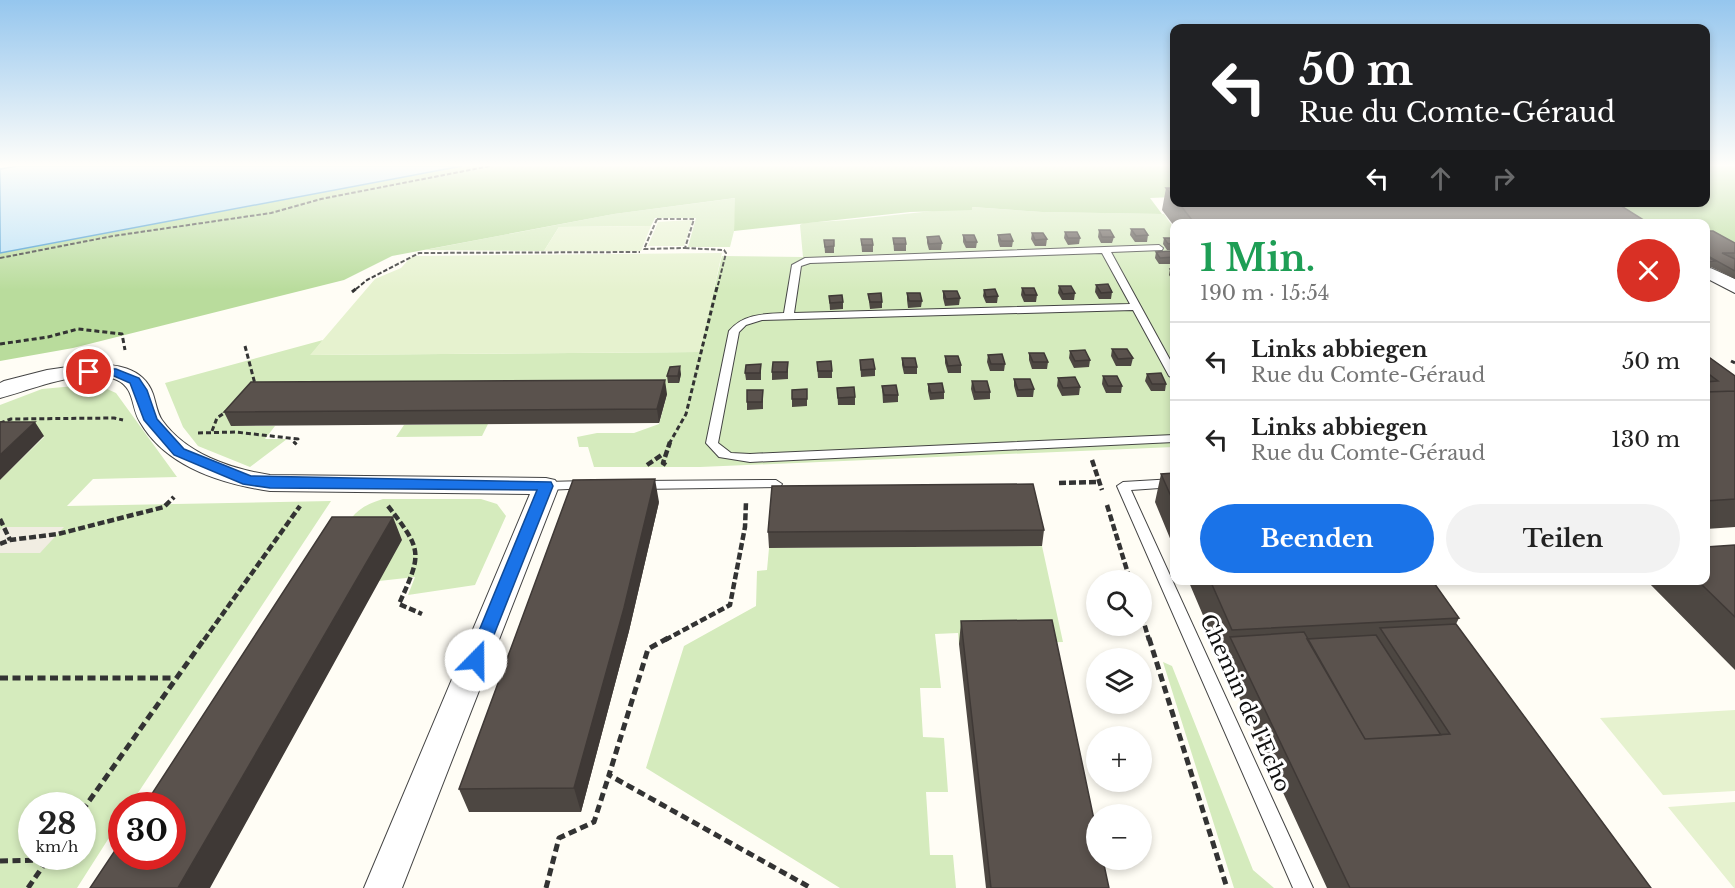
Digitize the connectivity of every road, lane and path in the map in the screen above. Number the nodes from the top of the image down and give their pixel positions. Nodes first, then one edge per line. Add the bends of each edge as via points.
1 (292, 207) edge
2 (1159, 248) dead end
3 (685, 249) junction
4 (1105, 250) junction
5 (640, 252) dead end
6 (0, 258) edge
7 (1710, 273) edge
8 (1735, 287) edge
9 (352, 292) dead end
10 (1136, 307) junction
11 (788, 317) junction
12 (0, 344) edge
13 (245, 346) dead end
14 (125, 350) dead end
15 (1170, 369) edge
16 (256, 387) edge
17 (0, 391) edge
18 (233, 406) edge
19 (129, 421) dead end
20 (0, 423) edge
21 (212, 431) junction
22 (1170, 439) edge
23 (168, 441) junction
24 (294, 444) dead end
25 (1099, 482) dead end
26 (1059, 483) dead end
27 (1170, 483) edge
28 (746, 484) junction
29 (776, 484) edge
30 (595, 485) edge
31 (624, 485) edge
32 (697, 485) junction
33 (546, 486) junction
34 (308, 496) dead end
35 (174, 497) dead end
36 (386, 504) dead end
37 (0, 519) edge
38 (10, 540) junction
39 (0, 544) edge
40 (422, 614) dead end
41 (1148, 636) edge
42 (0, 678) edge
43 (176, 678) junction
44 (609, 775) junction
45 (95, 792) edge
46 (18, 860) edge
47 (0, 861) edge
48 (41, 870) edge
49 (28, 888) edge
50 (382, 888) edge
51 (546, 888) edge
52 (811, 888) edge
53 (1227, 888) edge
54 (1303, 888) edge

1 - 6 path
2 - 4 lane
3 - 3 path via 644,249 657,219 694,219
3 - 32 path via 726,253 686,414 664,454 663,463
4 - 10 lane
4 - 11 lane via 807,260 797,265
5 - 9 path via 419,253
7 - 8 street
10 - 11 lane
10 - 15 lane
11 - 22 lane via 753,318 734,331 712,443 726,456
12 - 14 path via 86,328 122,334
13 - 16 path
17 - 23 street via 62,373 126,375 134,380 150,420
18 - 21 path via 217,418
19 - 20 path via 11,419
21 - 23 path
21 - 24 path via 298,439
23 - 33 street via 179,452 248,481
25 - 26 path
27 - 54 lane, Chemin de l'Echo via 1123,486
28 - 29 lane
28 - 32 lane
28 - 44 path via 745,527 730,605 648,649
30 - 33 lane
31 - 32 lane
33 - 50 street
34 - 43 path
35 - 38 path via 164,507 58,534
36 - 40 path via 418,549 418,562 399,604
37 - 38 path
38 - 39 path
41 - 53 path
42 - 43 path
43 - 45 path
44 - 51 path via 594,822 559,838
44 - 52 path
46 - 47 path
48 - 49 path

